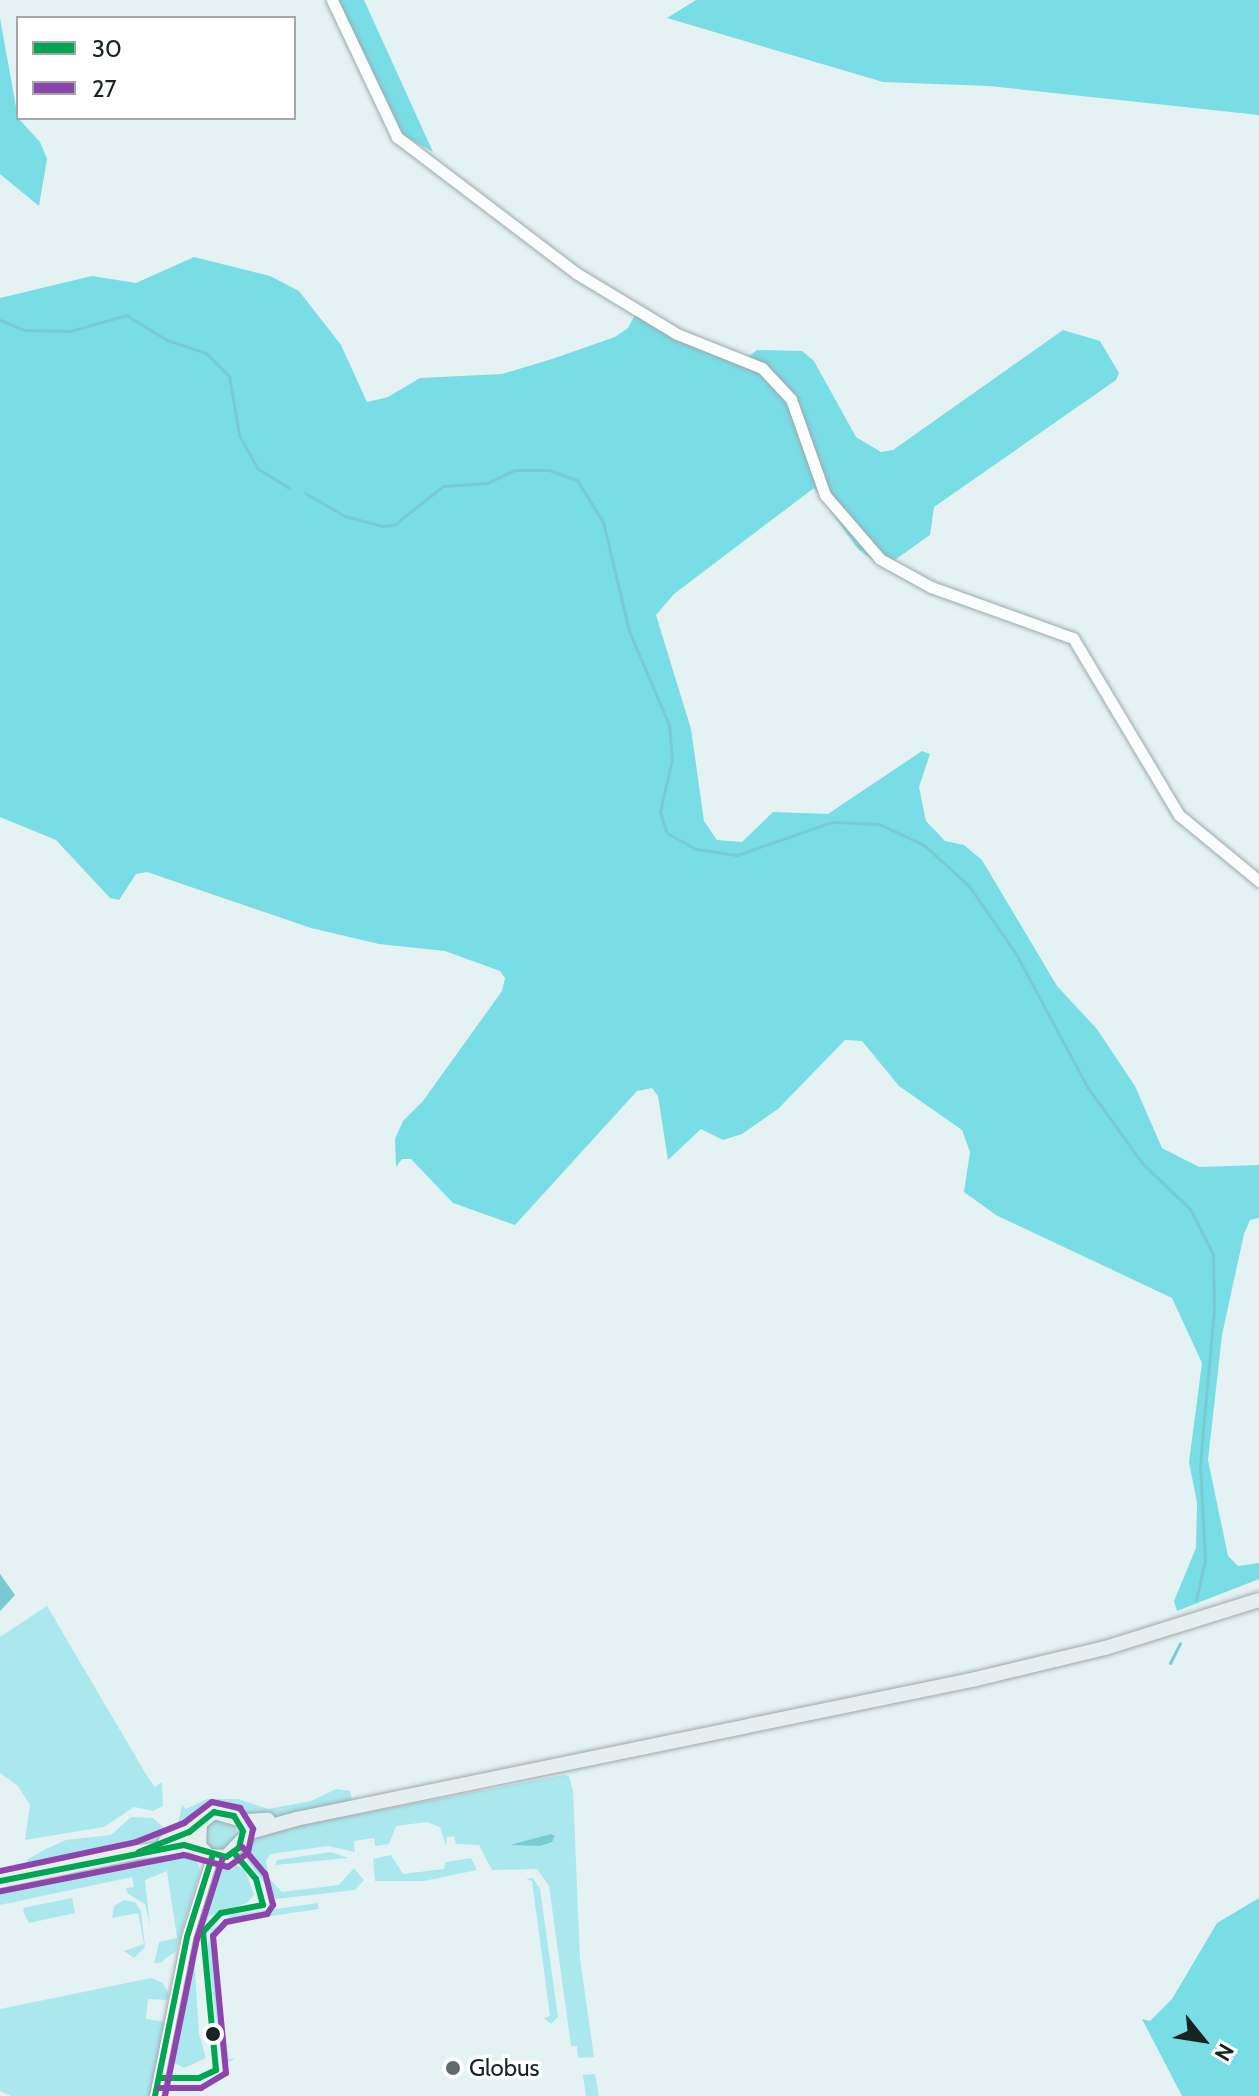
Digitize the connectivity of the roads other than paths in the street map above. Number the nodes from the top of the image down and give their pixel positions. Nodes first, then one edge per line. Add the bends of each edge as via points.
1 (332, 0) edge
2 (1259, 881) edge
3 (1259, 1600) edge
4 (234, 1816) junction
5 (296, 1819) junction
6 (200, 1822) junction
7 (242, 1842) junction
8 (139, 1852) junction
9 (207, 1854) junction
10 (0, 1881) edge
11 (155, 2096) edge

1 - 2 street via 397,137 576,273 677,334 762,368 791,399 825,495 880,559 931,587 1073,638 1179,815
3 - 5 main road via 1105,1648 976,1679
4 - 5 main road via 246,1821
4 - 6 main road via 218,1811
4 - 7 main road via 242,1827
5 - 7 main road via 250,1832
6 - 8 main road via 189,1832
6 - 9 main road via 196,1836
7 - 9 main road via 232,1855
8 - 9 main road via 190,1845
8 - 10 main road
9 - 11 street

